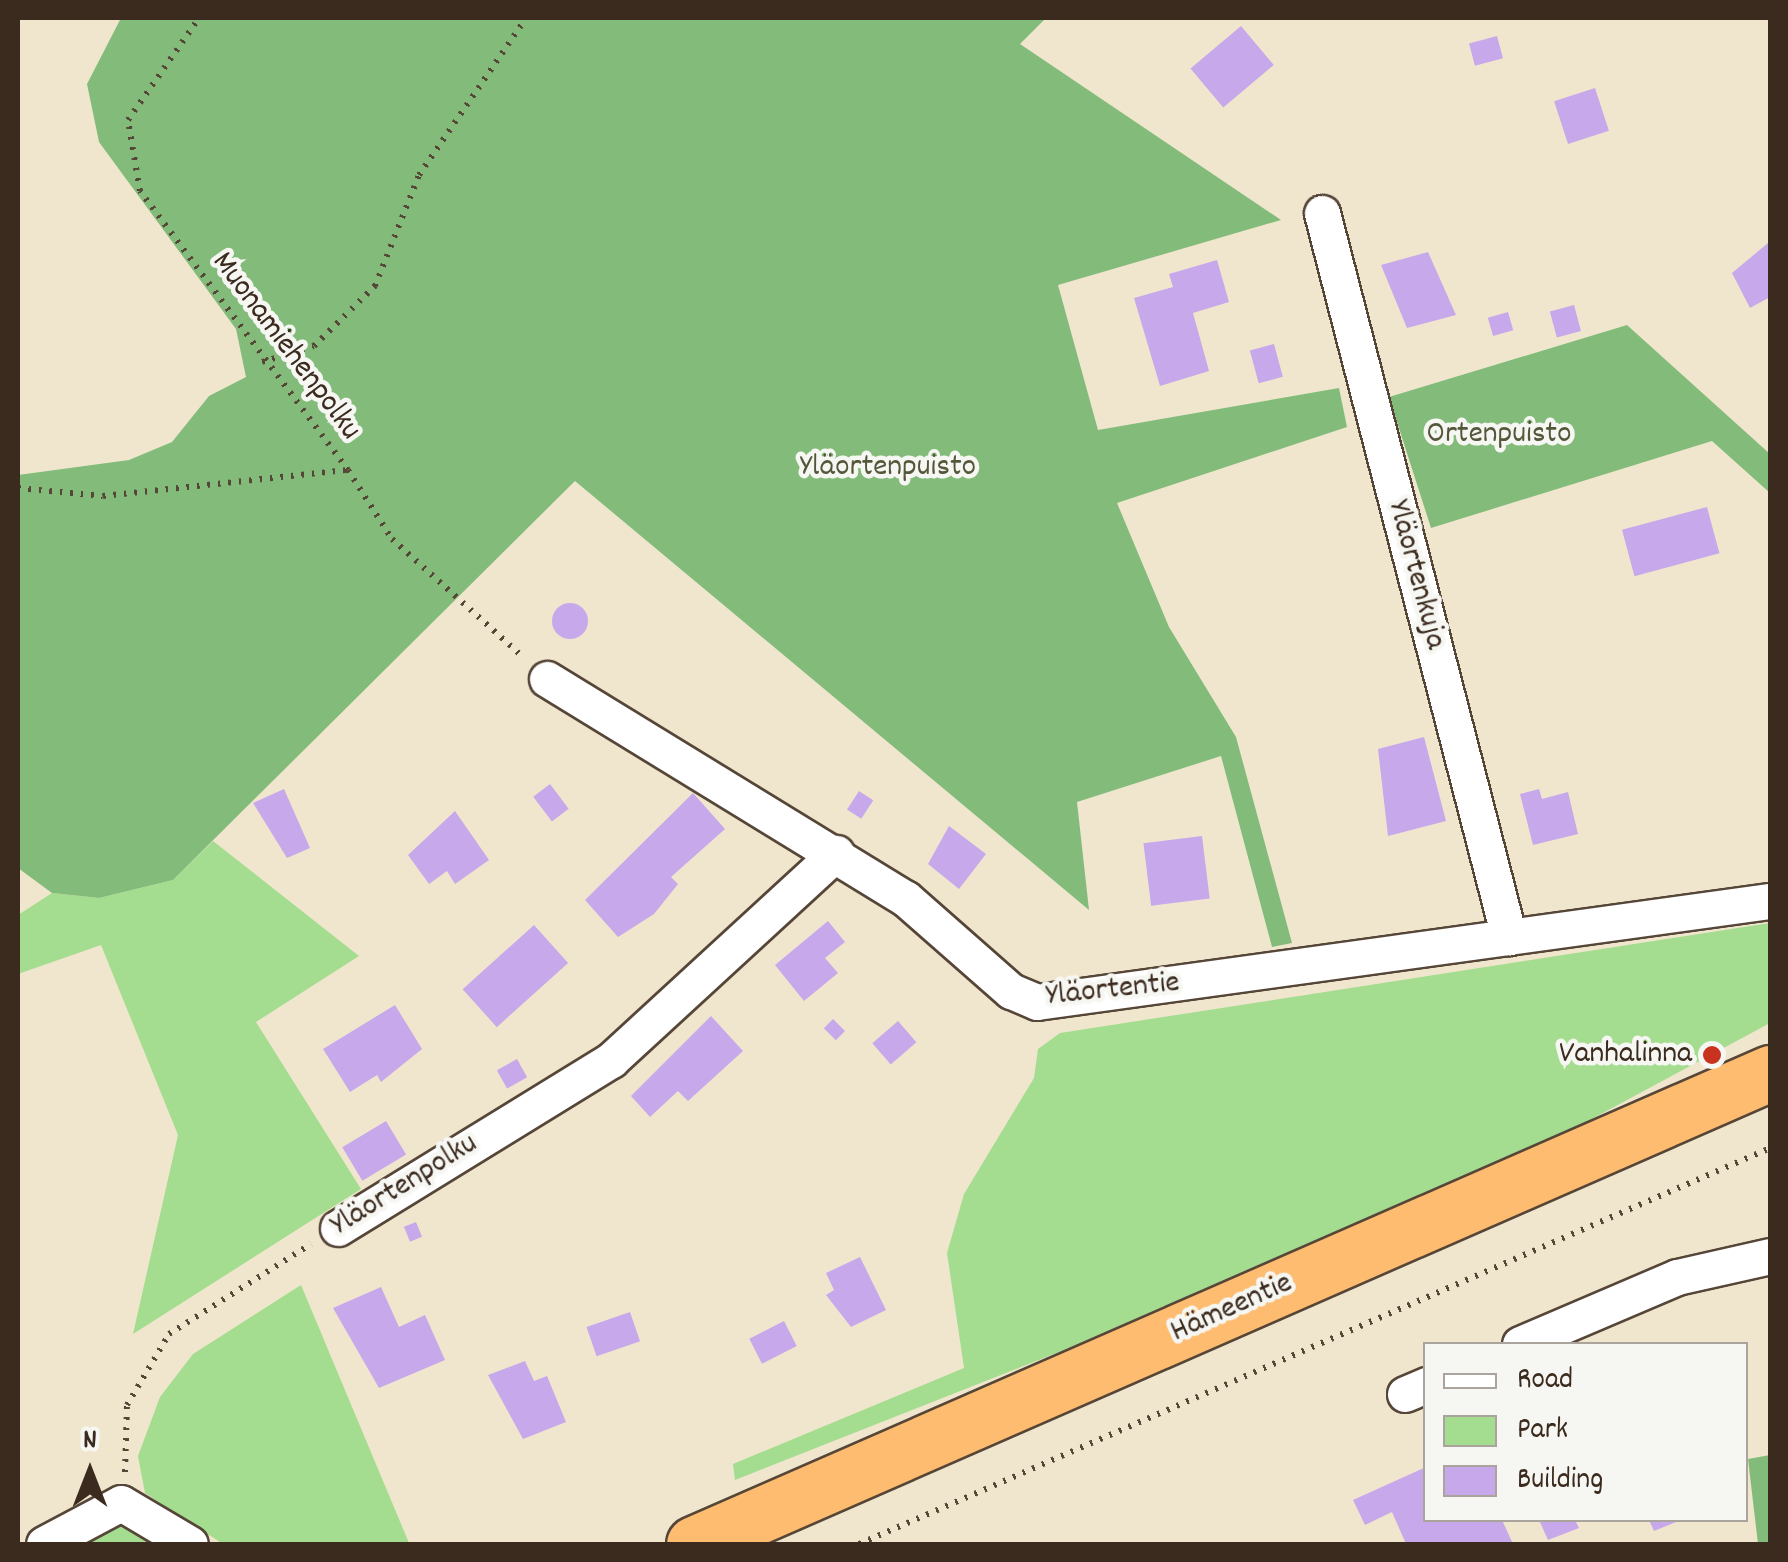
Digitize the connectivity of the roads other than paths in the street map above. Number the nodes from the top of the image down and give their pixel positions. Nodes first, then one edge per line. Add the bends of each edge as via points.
1 (1322, 214) dead end
2 (547, 679) road end
3 (836, 853) junction
4 (1770, 901) edge
5 (1509, 937) junction
6 (1770, 1073) edge
7 (338, 1228) road end
8 (1770, 1256) edge
9 (1525, 1342) edge
10 (44, 1544) edge
11 (190, 1544) edge
12 (694, 1544) edge

1 - 5 street, Yläortenkuja
2 - 3 street, Yläortentie
3 - 5 street, Yläortentie via 1038,1002
3 - 7 street, Yläortenpolku via 611,1060
4 - 5 street, Yläortentie
6 - 12 highway, Hämeentie
8 - 9 street via 1677,1278
10 - 11 street via 121,1502

